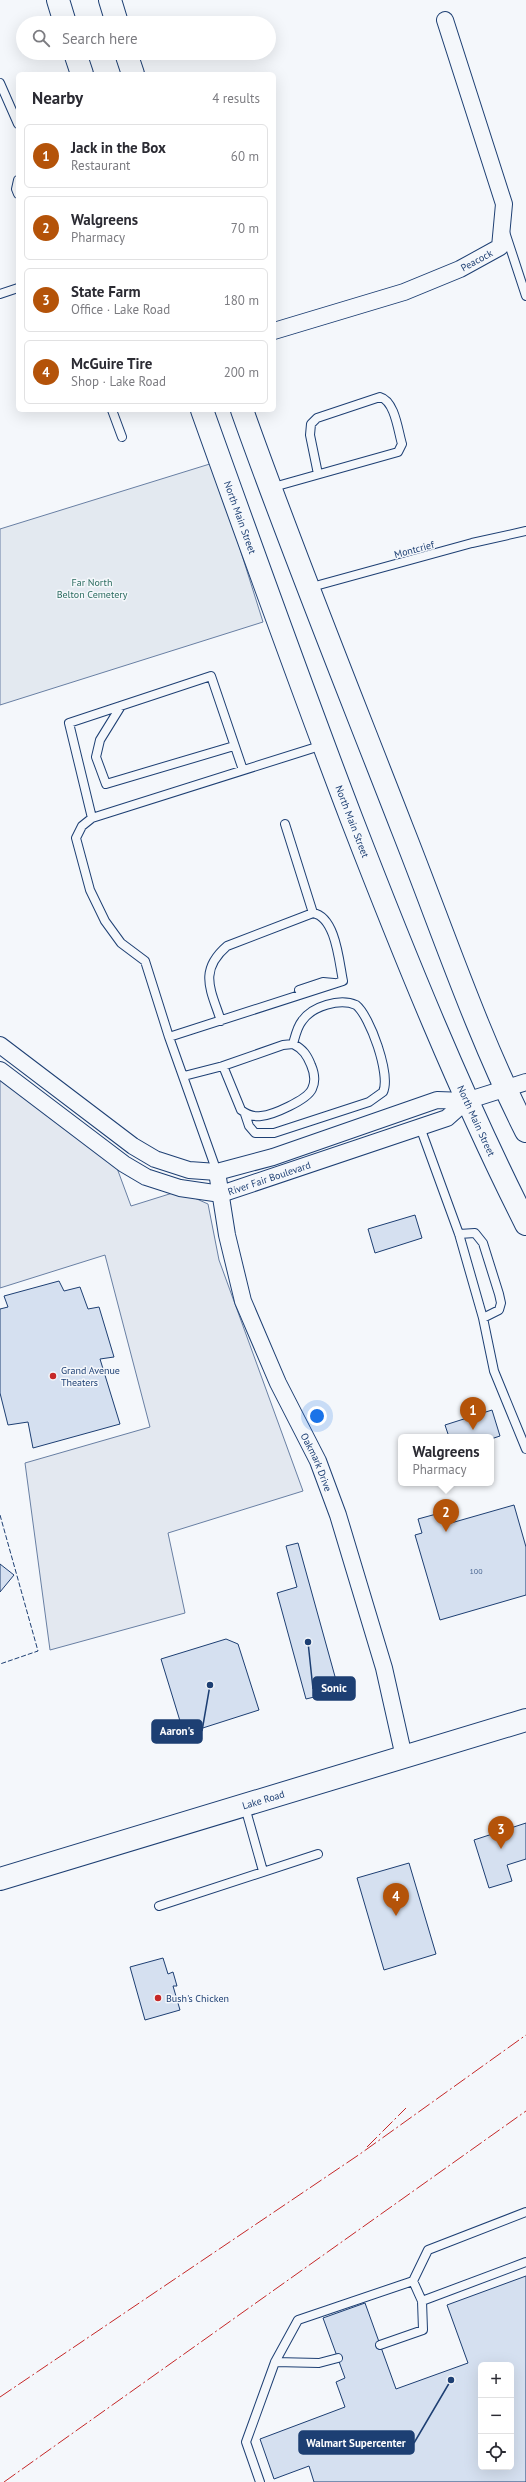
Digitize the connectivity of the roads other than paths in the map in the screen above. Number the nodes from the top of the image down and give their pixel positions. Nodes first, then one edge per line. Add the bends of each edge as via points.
1 (58, 0) edge
2 (110, 0) edge
3 (64, 16) edge
4 (115, 16) edge
5 (445, 20) dead end
6 (77, 60) edge
7 (128, 60) edge
8 (81, 72) edge
9 (132, 72) edge
10 (0, 83) edge
11 (16, 119) edge
12 (502, 222) junction
13 (16, 289) edge
14 (0, 294) edge
15 (526, 296) edge
16 (276, 330) edge
17 (113, 412) edge
18 (203, 412) edge
19 (243, 412) edge
20 (122, 437) dead end
21 (318, 474) junction
22 (270, 488) junction
23 (526, 531) edge
24 (308, 588) junction
25 (121, 706) junction
26 (324, 745) junction
27 (234, 746) junction
28 (243, 770) junction
29 (92, 818) junction
30 (285, 824) dead end
31 (313, 913) junction
32 (221, 1021) junction
33 (168, 1037) junction
34 (293, 1044) junction
35 (0, 1045) edge
36 (222, 1066) junction
37 (0, 1070) edge
38 (184, 1076) junction
39 (526, 1082) edge
40 (505, 1089) junction
41 (466, 1101) junction
42 (245, 1114) junction
43 (420, 1127) junction
44 (526, 1131) edge
45 (217, 1172) junction
46 (221, 1194) junction
47 (526, 1224) edge
48 (459, 1234) junction
49 (483, 1318) junction
50 (526, 1449) edge
51 (526, 1720) edge
52 (404, 1757) junction
53 (244, 1805) junction
54 (318, 1854) dead end
55 (263, 1872) junction
56 (0, 1879) edge
57 (159, 1906) dead end
58 (526, 2212) edge
59 (526, 2262) edge
60 (413, 2281) junction
61 (422, 2301) junction
62 (380, 2345) dead end
63 (338, 2358) dead end
64 (275, 2362) junction
65 (260, 2482) edge

1 - 3 main road
2 - 4 main road
5 - 12 street, Peacock via 504,204
6 - 8 main road
7 - 9 main road
10 - 11 lane
12 - 15 lane
12 - 16 street, Peacock via 500,247 460,269 404,292
13 - 14 lane
17 - 20 lane
18 - 26 main road, North Main Street via 267,597
19 - 22 main road
21 - 21 lane via 398,452 402,444 390,404 385,398 380,397 317,418 311,424 310,435
21 - 22 lane
22 - 24 main road
23 - 24 lane, Montcrief via 472,543
24 - 40 main road
25 - 27 lane via 211,676
25 - 27 lane via 100,740 96,757 106,784
25 - 29 lane via 69,723
26 - 28 lane
26 - 41 main road, North Main Street via 390,919
27 - 28 lane
28 - 29 lane
29 - 33 lane via 82,826 76,838 90,890 105,921 121,943 145,961
30 - 31 lane
31 - 32 lane via 227,946 215,957 210,964 209,983
31 - 32 lane via 320,914 326,920 336,946 343,981
32 - 33 lane
33 - 38 lane
34 - 36 lane via 283,1045
34 - 42 lane via 308,1058 314,1073 312,1089 300,1101 268,1114
34 - 42 lane via 299,1026 308,1014 340,1002 356,1005 368,1023 386,1076 383,1092 369,1102 274,1133 255,1133 249,1126
35 - 45 street, River Fair Boulevard via 144,1153 189,1170
36 - 38 lane
36 - 42 lane via 234,1099
37 - 46 street, River Fair Boulevard via 124,1164 146,1177 180,1188
38 - 45 lane
39 - 40 street, River Fair Boulevard
40 - 41 street, River Fair Boulevard
40 - 44 main road
41 - 43 street, River Fair Boulevard via 447,1118
41 - 45 street, River Fair Boulevard via 437,1100 273,1157
41 - 47 main road, North Main Street
43 - 46 street, River Fair Boulevard
43 - 48 lane
45 - 46 street, Oakmark Drive
46 - 52 street, Oakmark Drive via 227,1235 244,1301 278,1383 318,1461 338,1516 384,1668
48 - 49 lane
48 - 49 lane via 475,1233 483,1243 497,1288 501,1302 499,1310
49 - 50 lane via 494,1371
51 - 52 main road, Lake Road
52 - 53 main road, Lake Road
53 - 55 lane
53 - 56 main road, Lake Road
54 - 55 lane
55 - 57 lane
58 - 60 lane via 428,2250
59 - 61 lane
60 - 61 lane
60 - 64 lane via 298,2320
61 - 62 lane via 423,2330
63 - 64 lane via 319,2363
64 - 65 lane via 246,2442

